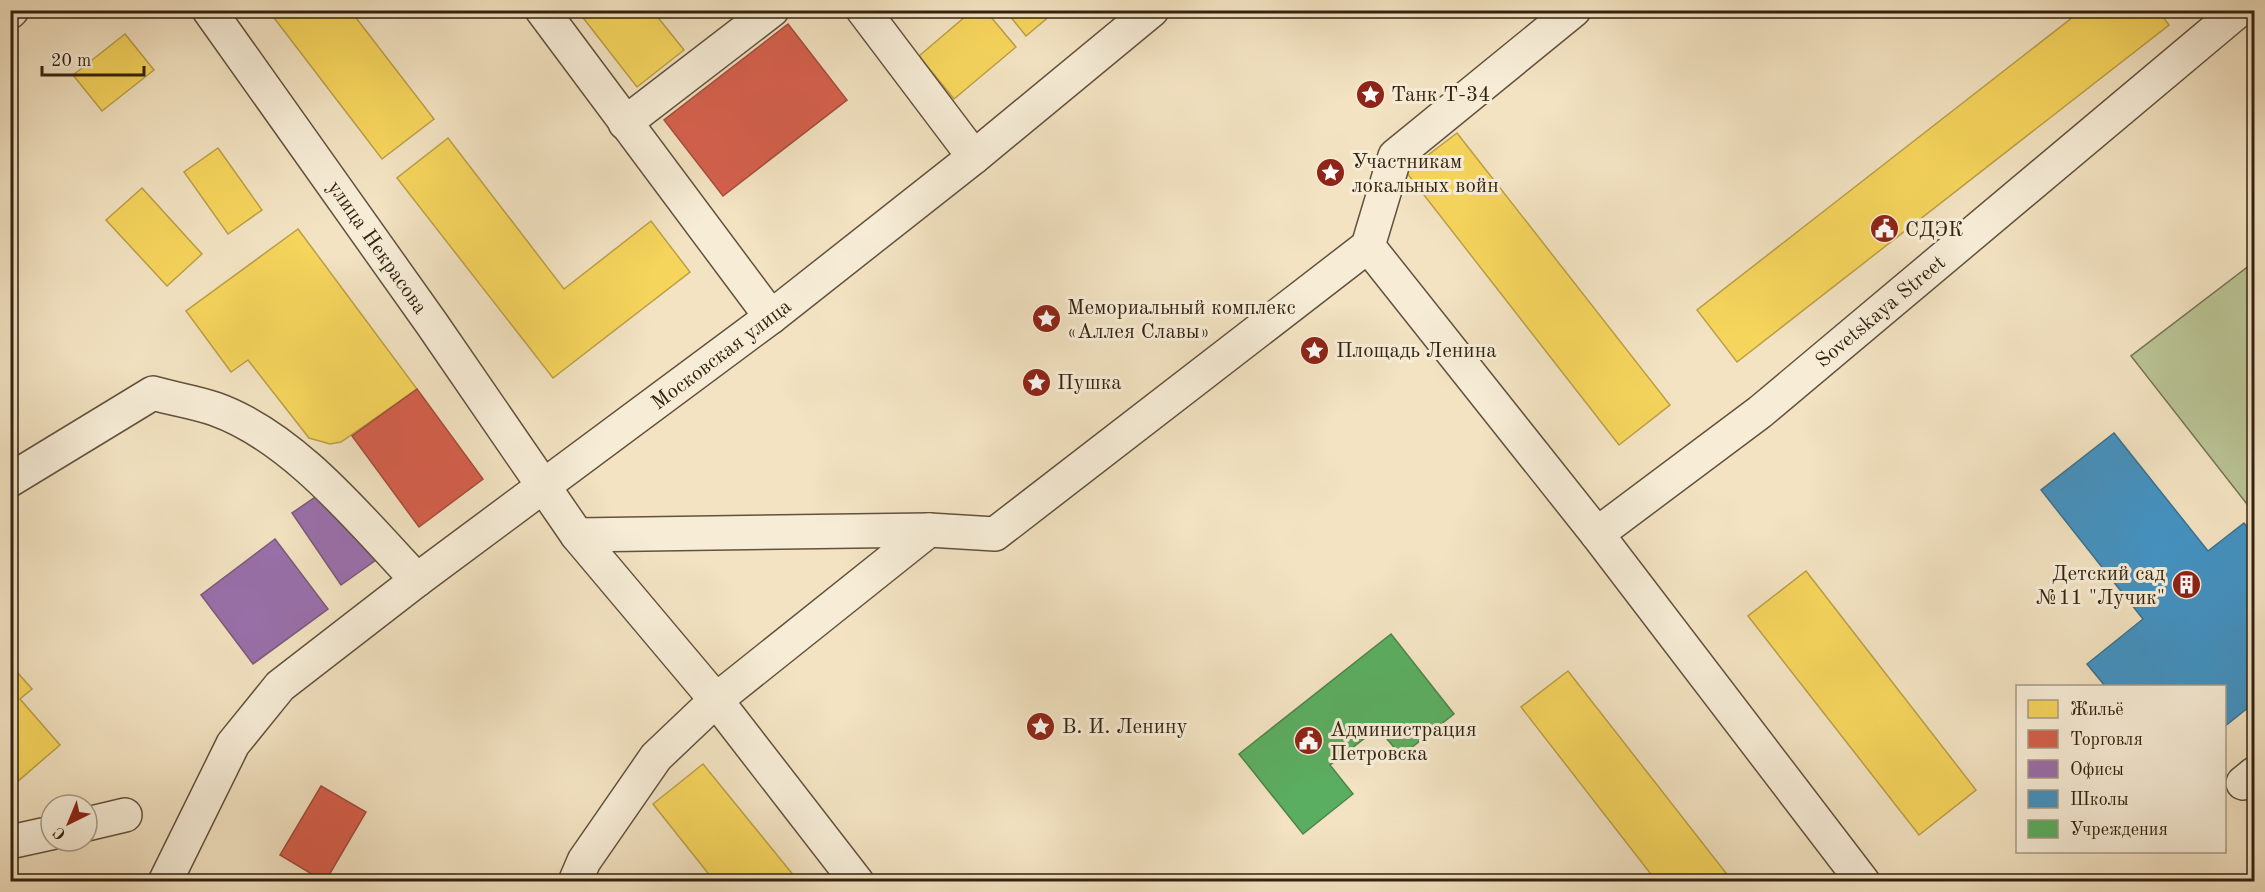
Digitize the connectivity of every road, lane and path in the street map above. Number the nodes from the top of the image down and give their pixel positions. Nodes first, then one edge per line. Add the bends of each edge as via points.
1 (209, 10) edge
2 (542, 10) edge
3 (772, 10) edge
4 (862, 10) edge
5 (1152, 10) edge
6 (1574, 10) edge
7 (2239, 10) edge
8 (625, 123) junction
9 (974, 158) junction
10 (1368, 246) junction
11 (771, 317) junction
12 (10, 480) edge
13 (545, 485) junction
14 (930, 530) junction
15 (1597, 534) junction
16 (577, 535) junction
17 (417, 580) junction
18 (716, 700) junction
19 (125, 814) dead end
20 (99, 821) edge
21 (39, 836) edge
22 (10, 843) edge
23 (165, 882) edge
24 (574, 882) edge
25 (856, 882) edge
26 (1863, 882) edge

1 - 13 street, улица Некрасова
2 - 8 street
3 - 8 street
4 - 9 street
5 - 9 street, Московская улица
6 - 10 street via 1395,156
7 - 15 street, Sovetskaya Street via 1760,412
8 - 11 street
9 - 11 street, Московская улица
10 - 14 street via 995,534
10 - 15 street
11 - 13 street, Московская улица
12 - 17 street via 153,393 216,410 310,467
13 - 16 street, улица Некрасова
13 - 17 street, Московская улица
14 - 16 street
14 - 18 street
15 - 26 street
16 - 18 street, улица Некрасова
17 - 23 street, Московская улица via 280,686 233,744
18 - 24 street via 656,758 584,861
18 - 25 street, улица Некрасова
19 - 20 street
21 - 22 street

